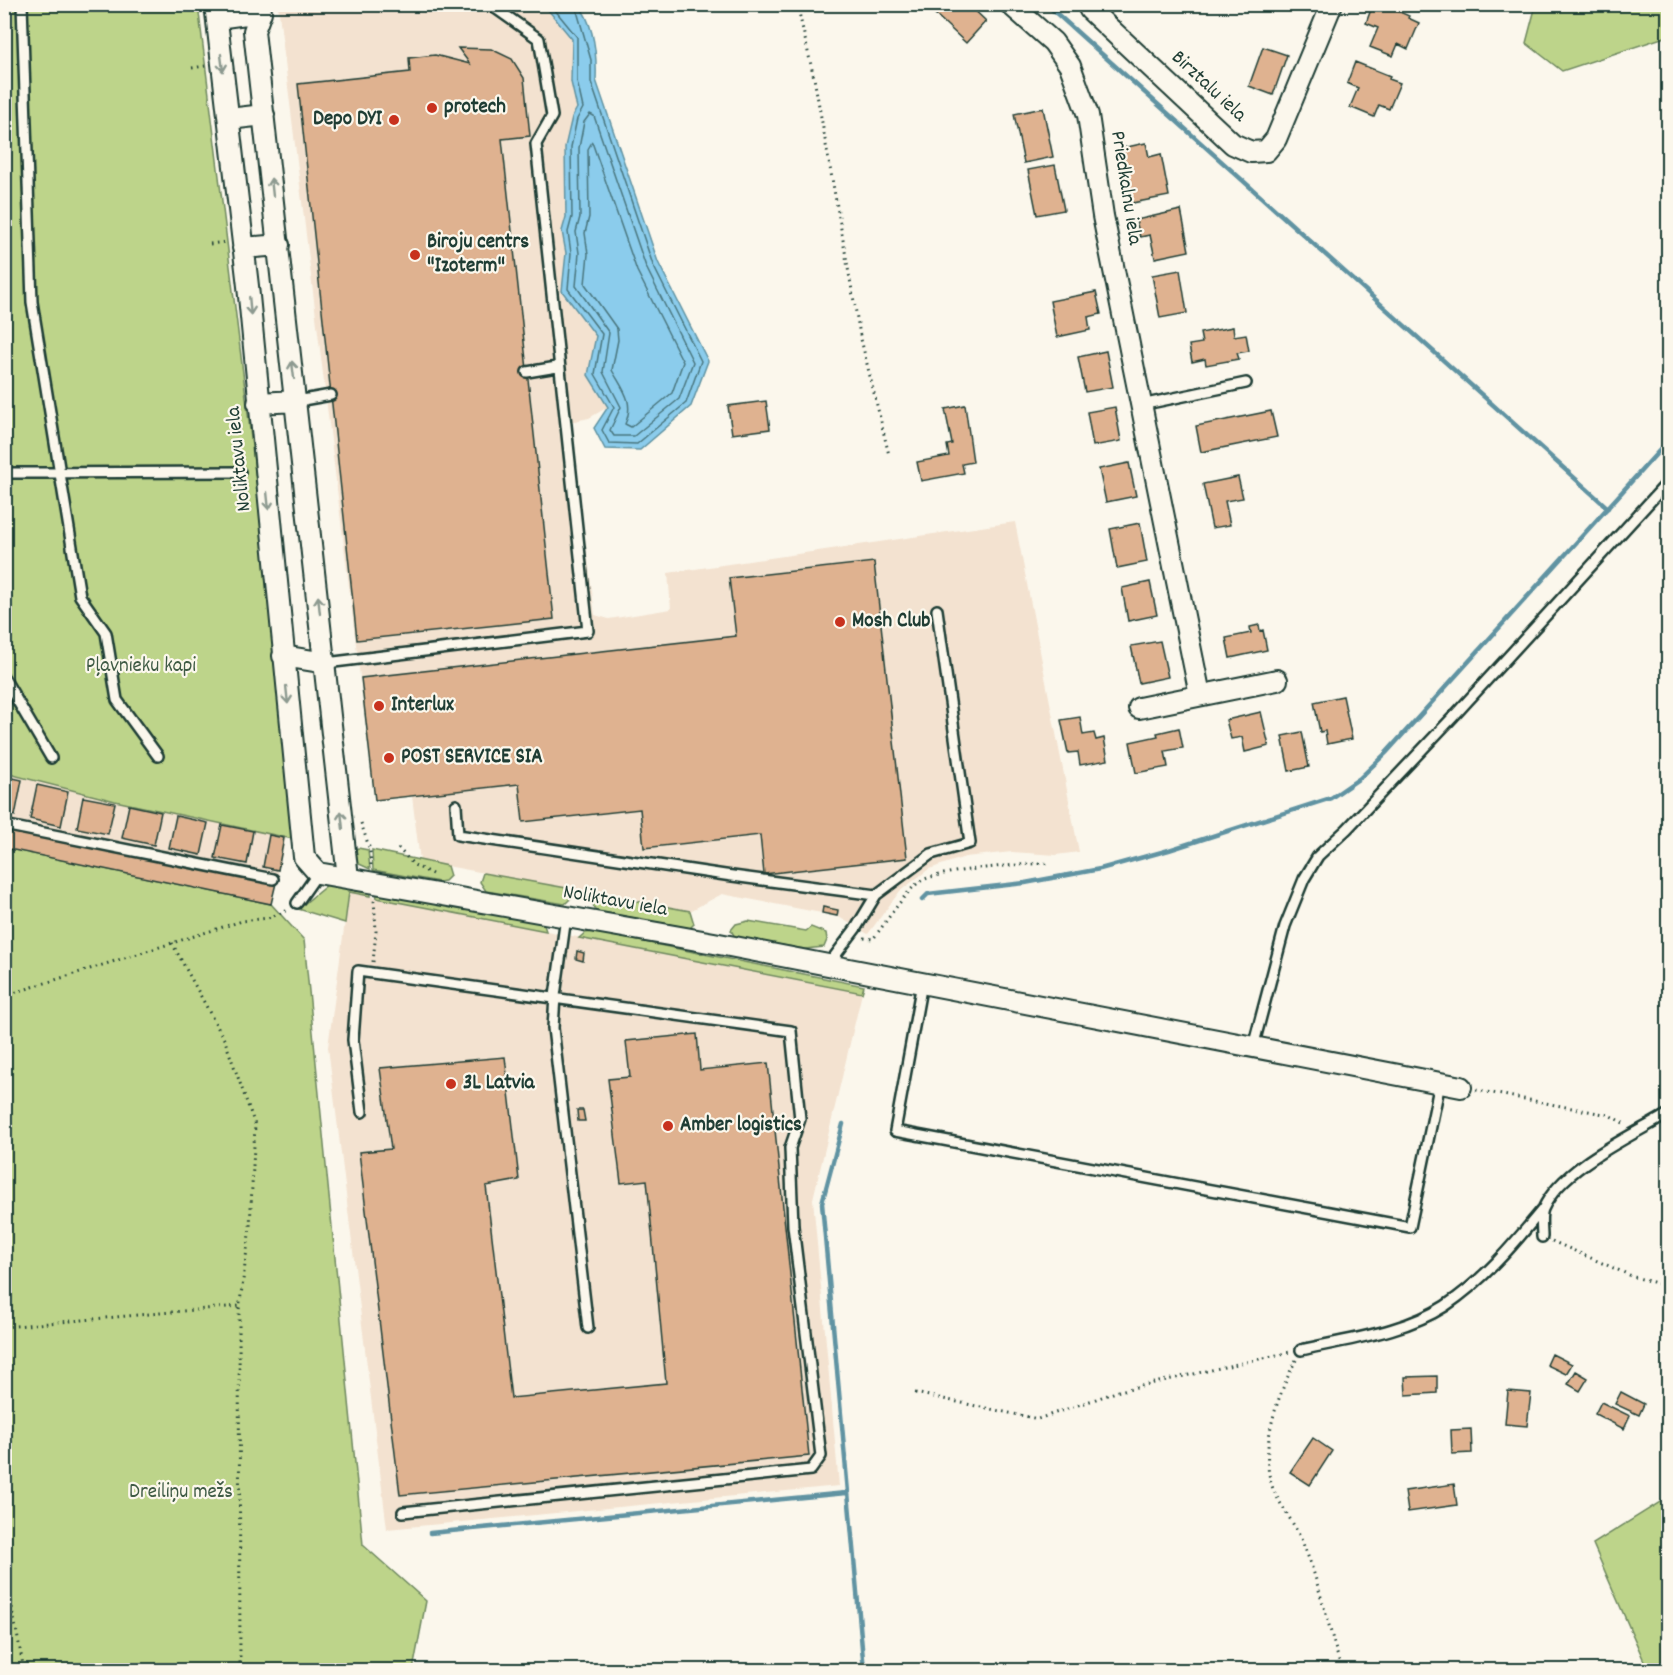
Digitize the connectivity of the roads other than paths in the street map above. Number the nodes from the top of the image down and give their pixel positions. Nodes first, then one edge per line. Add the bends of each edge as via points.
1 (22, 4) edge
2 (1010, 4) edge
3 (1087, 4) edge
4 (1332, 4) edge
5 (491, 5) edge
6 (261, 8) edge
7 (216, 11) edge
8 (264, 115) junction
9 (229, 119) junction
10 (279, 245) junction
11 (243, 248) junction
12 (557, 367) junction
13 (527, 372) dead end
14 (1246, 383) dead end
15 (331, 395) dead end
16 (297, 401) junction
17 (258, 403) junction
18 (1141, 405) junction
19 (60, 472) junction
20 (240, 472) dead end
21 (4, 473) edge
22 (1668, 482) edge
23 (937, 610) dead end
24 (283, 656) junction
25 (326, 663) junction
26 (4, 678) edge
27 (1277, 680) dead end
28 (1200, 695) junction
29 (1139, 708) dead end
30 (158, 756) dead end
31 (51, 758) dead end
32 (456, 805) dead end
33 (4, 825) edge
34 (318, 873) junction
35 (348, 878) junction
36 (273, 879) dead end
37 (876, 895) junction
38 (297, 903) road end
39 (566, 917) junction
40 (828, 965) junction
41 (922, 983) junction
42 (555, 996) junction
43 (1253, 1047) junction
44 (1440, 1083) junction
45 (1461, 1087) road end
46 (362, 1112) dead end
47 (1668, 1114) edge
48 (1542, 1210) junction
49 (1542, 1237) road end
50 (588, 1328) dead end
51 (1301, 1350) road end
52 (403, 1512) dead end

1 - 19 lane via 32,302
2 - 18 street, Priedkalnu iela via 1053,42 1080,88
3 - 4 street, Birztalu iela via 1233,144 1251,152 1266,151 1276,139
5 - 12 lane via 539,39 552,117 536,144
6 - 7 street
6 - 8 street via 254,31
7 -> 9 street, Noliktavu iela
8 - 9 street
10 -> 8 street
9 - 11 street, Noliktavu iela
10 - 11 street
16 -> 10 street
11 -> 17 street, Noliktavu iela
12 - 13 lane
12 - 25 lane via 588,631
14 - 18 lane
15 - 16 lane
16 - 17 street
25 -> 16 street
17 -> 24 street, Noliktavu iela
18 - 28 street, Priedkalnu iela
19 - 20 lane
19 - 21 lane
19 - 30 lane via 80,596 106,633 117,700
22 - 43 lane via 1453,717 1318,856 1285,926
23 - 37 lane via 970,843 931,854
24 - 25 street
24 -> 34 street, Noliktavu iela via 304,857
35 -> 25 street
26 - 31 lane
27 - 28 street
28 - 29 street
32 - 37 lane via 458,835
33 - 36 lane
34 - 35 street, Noliktavu iela
34 - 38 lane
35 - 39 street, Noliktavu iela
37 - 40 lane
39 - 40 street, Noliktavu iela
39 - 42 lane
40 - 41 street, Noliktavu iela
41 - 43 street, Noliktavu iela
41 - 44 lane via 895,1131 1410,1227
42 - 46 lane via 358,971 353,1040
42 - 50 lane via 554,1028
42 - 52 lane via 791,1030 800,1119 790,1148 794,1226 821,1456 812,1470
43 - 44 street, Noliktavu iela
44 - 45 street, Noliktavu iela
47 - 48 lane via 1598,1155 1564,1182
48 - 49 lane
48 - 51 lane via 1478,1280 1443,1307 1394,1329

